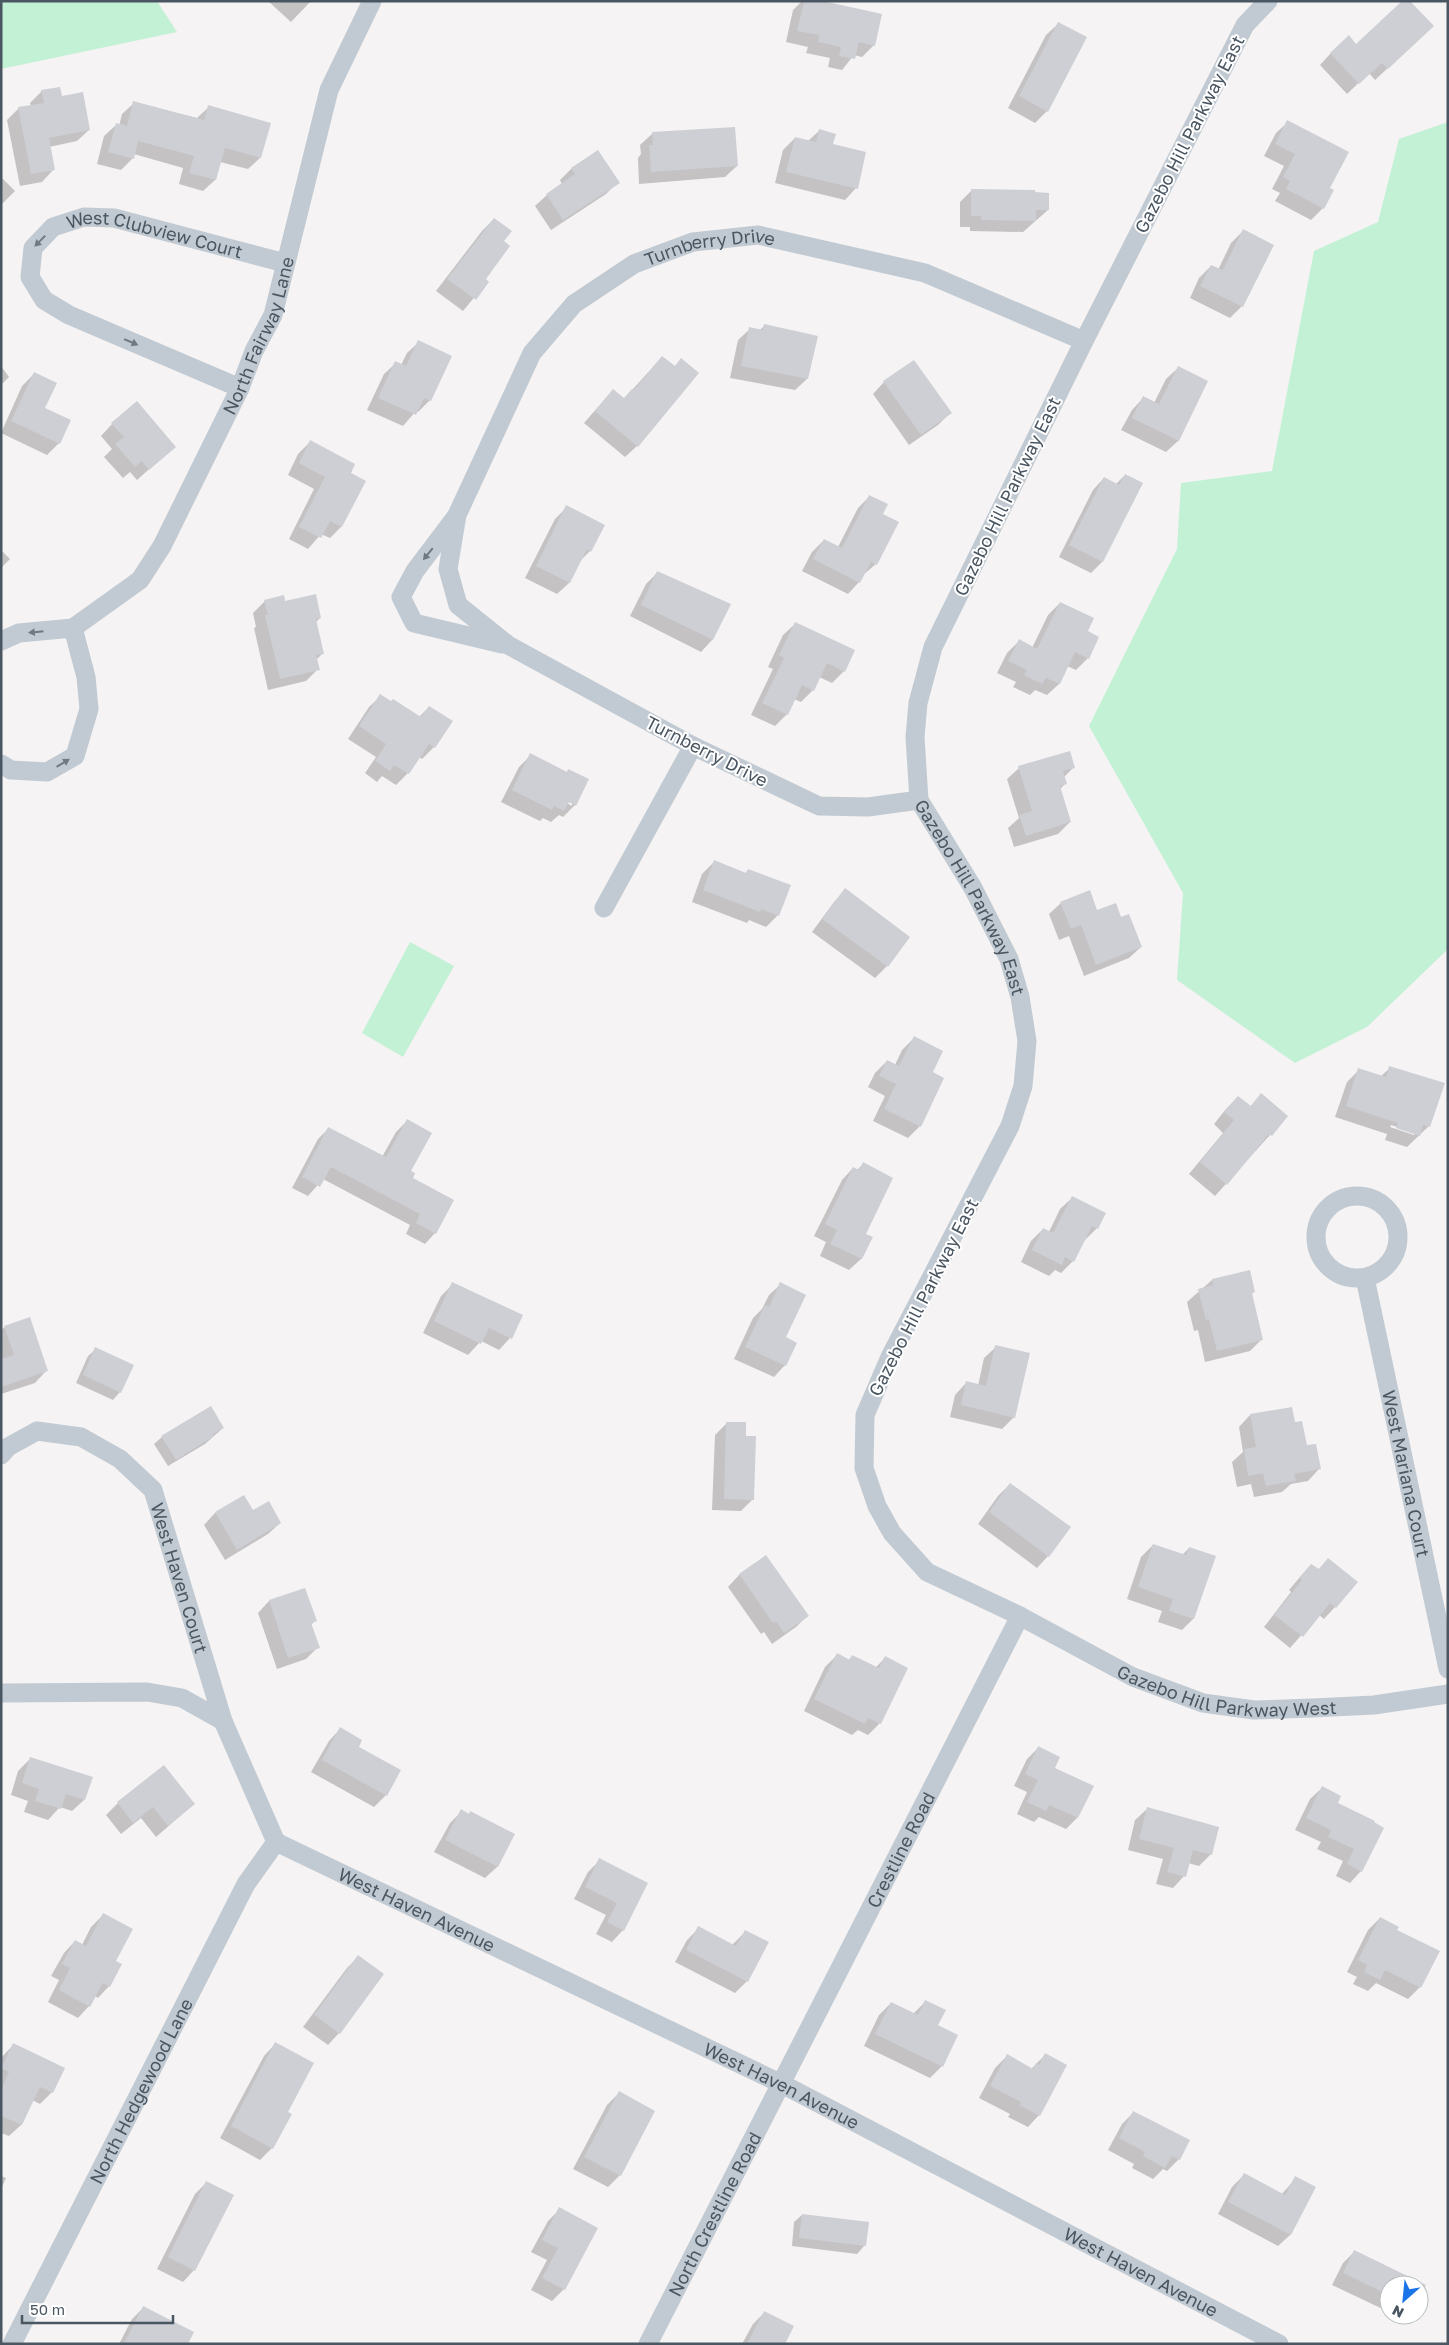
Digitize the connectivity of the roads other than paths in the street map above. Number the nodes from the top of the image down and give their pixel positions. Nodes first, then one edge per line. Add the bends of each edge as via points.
1 (372, 1) edge
2 (1268, 1) edge
3 (285, 263) junction
4 (1084, 341) junction
5 (240, 388) junction
6 (457, 515) junction
7 (73, 628) junction
8 (1, 641) edge
9 (508, 645) junction
10 (693, 746) junction
11 (1, 764) edge
12 (919, 800) junction
13 (604, 908) dead end
14 (1365, 1278) junction
15 (1, 1455) edge
16 (1020, 1616) junction
17 (1448, 1669) edge
18 (1, 1693) edge
19 (1448, 1694) edge
20 (223, 1721) junction
21 (276, 1842) junction
22 (782, 2084) junction
23 (1274, 2343) edge
24 (12, 2344) edge
25 (648, 2344) edge

1 - 3 street, North Fairway Lane via 329,90
2 - 4 street, Gazebo Hill Parkway East via 1245,25
3 - 5 street, North Fairway Lane via 272,315
3 -> 5 street, West Clubview Court via 114,218 84,217 53,227 33,248 30,276 44,300 69,315
4 - 6 street, Turnberry Drive via 916,271 758,235 692,242 634,264 574,304 532,354
4 - 12 street, Gazebo Hill Parkway East via 933,647 918,703 915,737
5 - 7 street, North Fairway Lane via 162,546 140,580
6 - 9 street, Turnberry Drive via 448,570 458,605
6 -> 9 street, Turnberry Drive via 415,571 401,597 414,623
7 -> 8 street via 19,633
11 -> 7 street via 11,770 47,772 75,756 88,709 86,677
9 - 10 street, Turnberry Drive
10 - 12 street, Turnberry Drive via 819,806 868,807
10 - 13 street
12 - 16 street, Gazebo Hill Parkway East via 973,888 1009,959 1020,997 1027,1041 1023,1086 1010,1126 890,1357 865,1415 864,1468 892,1533 927,1572
14 - 14 street via 1389,1264 1397,1251 1399,1237 1389,1211 1364,1196 1350,1196 1323,1214 1316,1232 1316,1245 1329,1268 1352,1279
14 - 17 street, West Mariana Court
15 - 20 street, West Haven Court via 8,1447 37,1431 81,1437 120,1459 154,1490
16 - 19 street, Gazebo Hill Parkway West via 1133,1677 1204,1702 1254,1710 1374,1705
16 - 22 street, Crestline Road
18 - 20 street via 147,1692 182,1698
20 - 21 street, West Haven Court
21 - 22 street, West Haven Avenue
21 - 24 street, North Hedgewood Lane via 246,1884
22 - 23 street, West Haven Avenue
22 - 25 street, North Crestline Road

